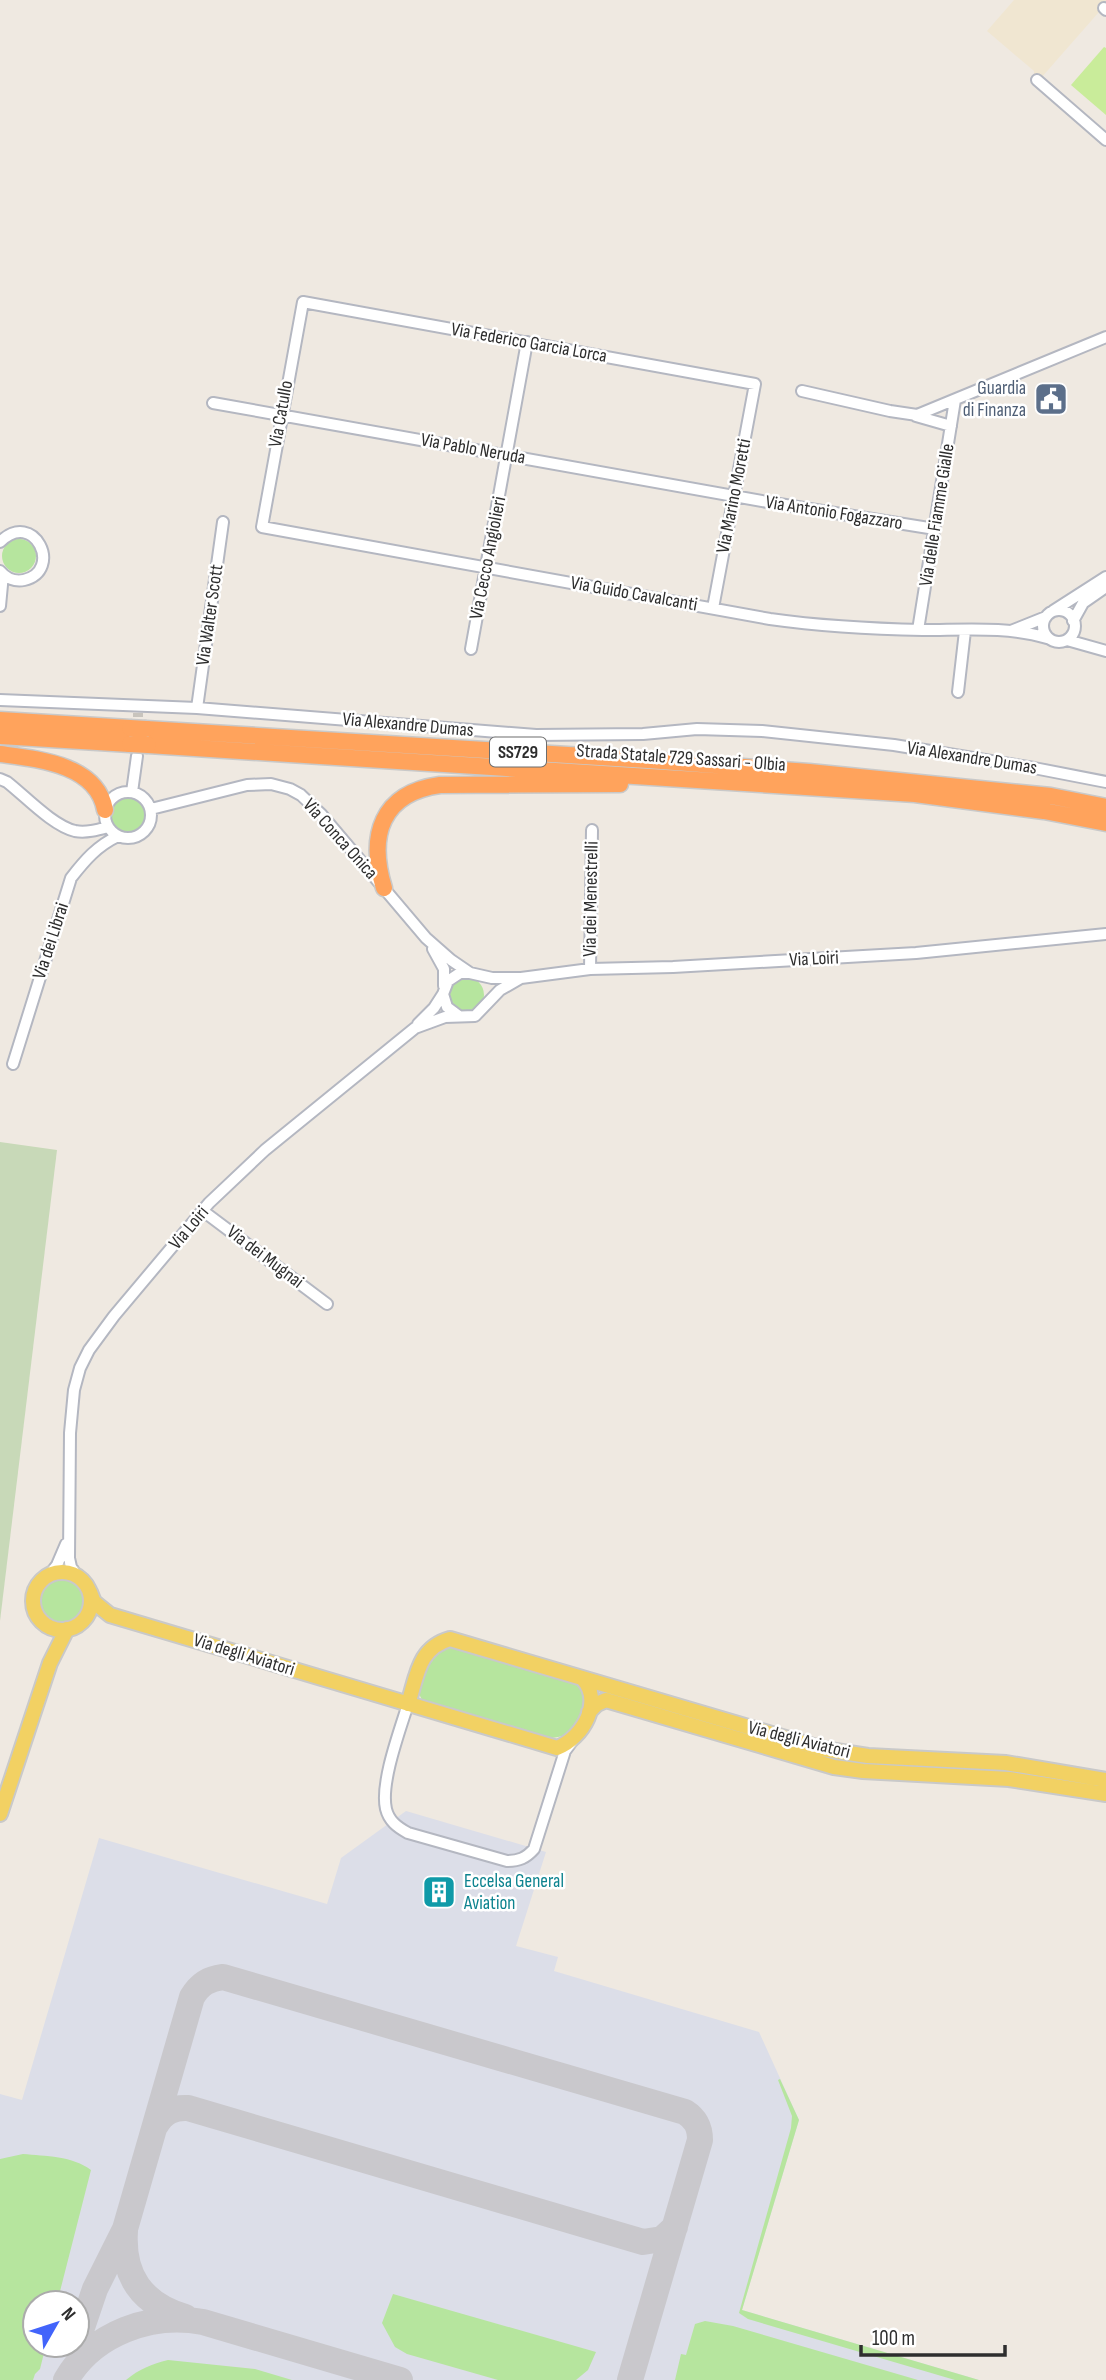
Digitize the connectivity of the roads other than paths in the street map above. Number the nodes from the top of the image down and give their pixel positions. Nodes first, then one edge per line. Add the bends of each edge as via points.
1 (1037, 80) dead end
2 (1106, 141) edge
3 (303, 302) joint
4 (1106, 337) edge
5 (527, 342) junction
6 (755, 384) joint
7 (802, 391) dead end
8 (955, 400) junction
9 (213, 403) dead end
10 (913, 415) junction
11 (281, 416) junction
12 (951, 426) junction
13 (508, 455) junction
14 (733, 496) junction
15 (223, 522) dead end
16 (262, 527) joint
17 (934, 529) junction
18 (0, 541) edge
19 (487, 568) junction
20 (1, 572) edge
21 (1106, 577) edge
22 (22, 580) junction
23 (1106, 587) edge
24 (1, 604) edge
25 (713, 608) junction
26 (1049, 614) junction
27 (1074, 623) junction
28 (918, 630) junction
29 (965, 631) junction
30 (1009, 632) junction
31 (1047, 638) junction
32 (1067, 640) junction
33 (471, 649) dead end
34 (1105, 650) edge
35 (958, 692) dead end
36 (0, 700) edge
37 (197, 708) junction
38 (0, 720) edge
39 (0, 736) edge
40 (138, 740) junction
41 (0, 754) edge
42 (0, 779) edge
43 (1106, 782) edge
44 (731, 783) junction
45 (132, 792) junction
46 (1106, 807) edge
47 (151, 809) junction
48 (105, 810) junction
49 (1106, 823) edge
50 (108, 827) junction
51 (592, 830) dead end
52 (118, 836) junction
53 (384, 888) junction
54 (1106, 934) edge
55 (426, 938) junction
56 (590, 969) junction
57 (472, 973) junction
58 (521, 978) junction
59 (444, 990) junction
60 (486, 1005) junction
61 (459, 1016) junction
62 (415, 1028) junction
63 (13, 1065) dead end
64 (203, 1211) junction
65 (327, 1304) dead end
66 (68, 1538) junction
67 (50, 1574) junction
68 (77, 1576) junction
69 (89, 1592) junction
70 (110, 1615) junction
71 (86, 1617) junction
72 (48, 1626) junction
73 (67, 1629) junction
74 (50, 1663) junction
75 (582, 1678) junction
76 (408, 1704) junction
77 (589, 1712) junction
78 (576, 1737) junction
79 (6, 1778) edge
80 (1106, 1780) edge
81 (1106, 1794) edge
82 (0, 1814) edge

1 - 2 street
3 - 5 street, Via Federico Garcia Lorca
3 - 11 street, Via Catullo
4 - 8 street
5 - 6 street, Via Federico Garcia Lorca
5 - 13 street, Via Cecco Angiolieri
6 - 14 street, Via Marino Moretti
7 - 10 street
8 - 10 street
8 - 12 street, Via delle Fiamme Gialle
9 - 11 street, Via Pablo Neruda
10 - 12 street
11 - 13 street, Via Pablo Neruda
11 - 16 street, Via Catullo
12 - 17 street, Via delle Fiamme Gialle
13 - 14 street, Via Pablo Neruda
13 - 19 street, Via Cecco Angiolieri
14 - 17 street, Via Antonio Fogazzaro
14 - 25 street, Via Marino Moretti
15 - 37 street, Via Walter Scott
16 - 19 street, Via Guido Cavalcanti
17 - 28 street, Via delle Fiamme Gialle
18 - 22 street via 21,532 40,544 42,566
19 - 25 street, Via Guido Cavalcanti
19 - 33 street, Via Cecco Angiolieri
20 - 22 street
20 - 24 street
21 - 26 street, Via Guido Cavalcanti
22 - 24 street
23 - 27 street via 1083,603
25 - 28 street, Via Guido Cavalcanti via 797,623
26 - 27 street via 1068,613
26 - 30 street, Via Guido Cavalcanti
26 - 31 street via 1043,625
27 - 32 street
27 - 34 street via 1079,635
28 - 29 street, Via Guido Cavalcanti
29 - 30 street, Via Guido Cavalcanti
29 - 35 street
30 - 31 street, Via Guido Cavalcanti
31 - 32 street
32 - 34 street
36 - 37 street, Via Alexandre Dumas via 139,710
37 - 43 street, Via Alexandre Dumas via 549,735 762,731 894,745
38 - 40 highway, Strada Statale 729 Sassari - Olbia / SS729
39 - 40 highway, Strada Statale 729 Sassari - Olbia / SS729
40 - 44 highway, Strada Statale 729 Sassari - Olbia / SS729
40 - 45 street
40 - 46 highway, Strada Statale 729 Sassari - Olbia / SS729 via 648,760 1038,795
41 - 48 highway via 63,766 92,784
42 - 50 street via 62,826 87,832
44 - 49 highway, Strada Statale 729 Sassari - Olbia / SS729 via 915,794
44 - 53 highway via 495,784 415,790 394,806 381,826 376,852
45 - 47 street
45 - 48 street via 115,796
47 - 52 street via 145,831 135,837
47 - 53 street, Via Conca Onica via 247,785 290,789 321,814
48 - 50 street
50 - 52 street
51 - 56 street, Via dei Menestrelli
52 - 63 street, Via dei Librai via 85,860 71,878
53 - 55 street, Via Conca Onica
54 - 56 street, Via Loiri via 916,954
55 - 57 street, Via Conca Onica
55 - 59 street, Via Conca Onica via 444,969
56 - 58 street, Via Loiri
57 - 58 street, Via Loiri
57 - 59 street via 453,976
57 - 60 street via 487,990
58 - 60 street, Via Loiri via 499,990
59 - 61 street via 447,1007
59 - 62 street
60 - 61 street via 475,1016
61 - 62 street, Via Loiri
62 - 64 street, Via Loiri via 265,1150
64 - 65 street, Via dei Mugnai
64 - 66 street, Via Loiri via 114,1316 80,1368 69,1433
66 - 67 street, Via Loiri
66 - 68 street, Via Loiri via 71,1567
67 - 68 main road
67 - 72 main road via 41,1580 32,1599 39,1620
68 - 69 main road
69 - 70 main road
69 - 71 main road
70 - 71 main road
70 - 76 main road, Via degli Aviatori
71 - 73 main road
72 - 73 main road
72 - 74 main road
73 - 74 main road
74 - 79 main road
75 - 76 main road, Via degli Aviatori via 450,1640 432,1646 426,1654
75 - 77 main road via 592,1692
75 - 80 main road, Via degli Aviatori via 845,1754 1006,1763
76 - 78 main road, Via degli Aviatori via 557,1748
76 - 78 street via 388,1771 385,1798 390,1819 408,1833 506,1861 517,1861 534,1849 565,1751
77 - 78 main road
77 - 81 main road, Via degli Aviatori via 606,1700 834,1767 1009,1779
79 - 82 main road

